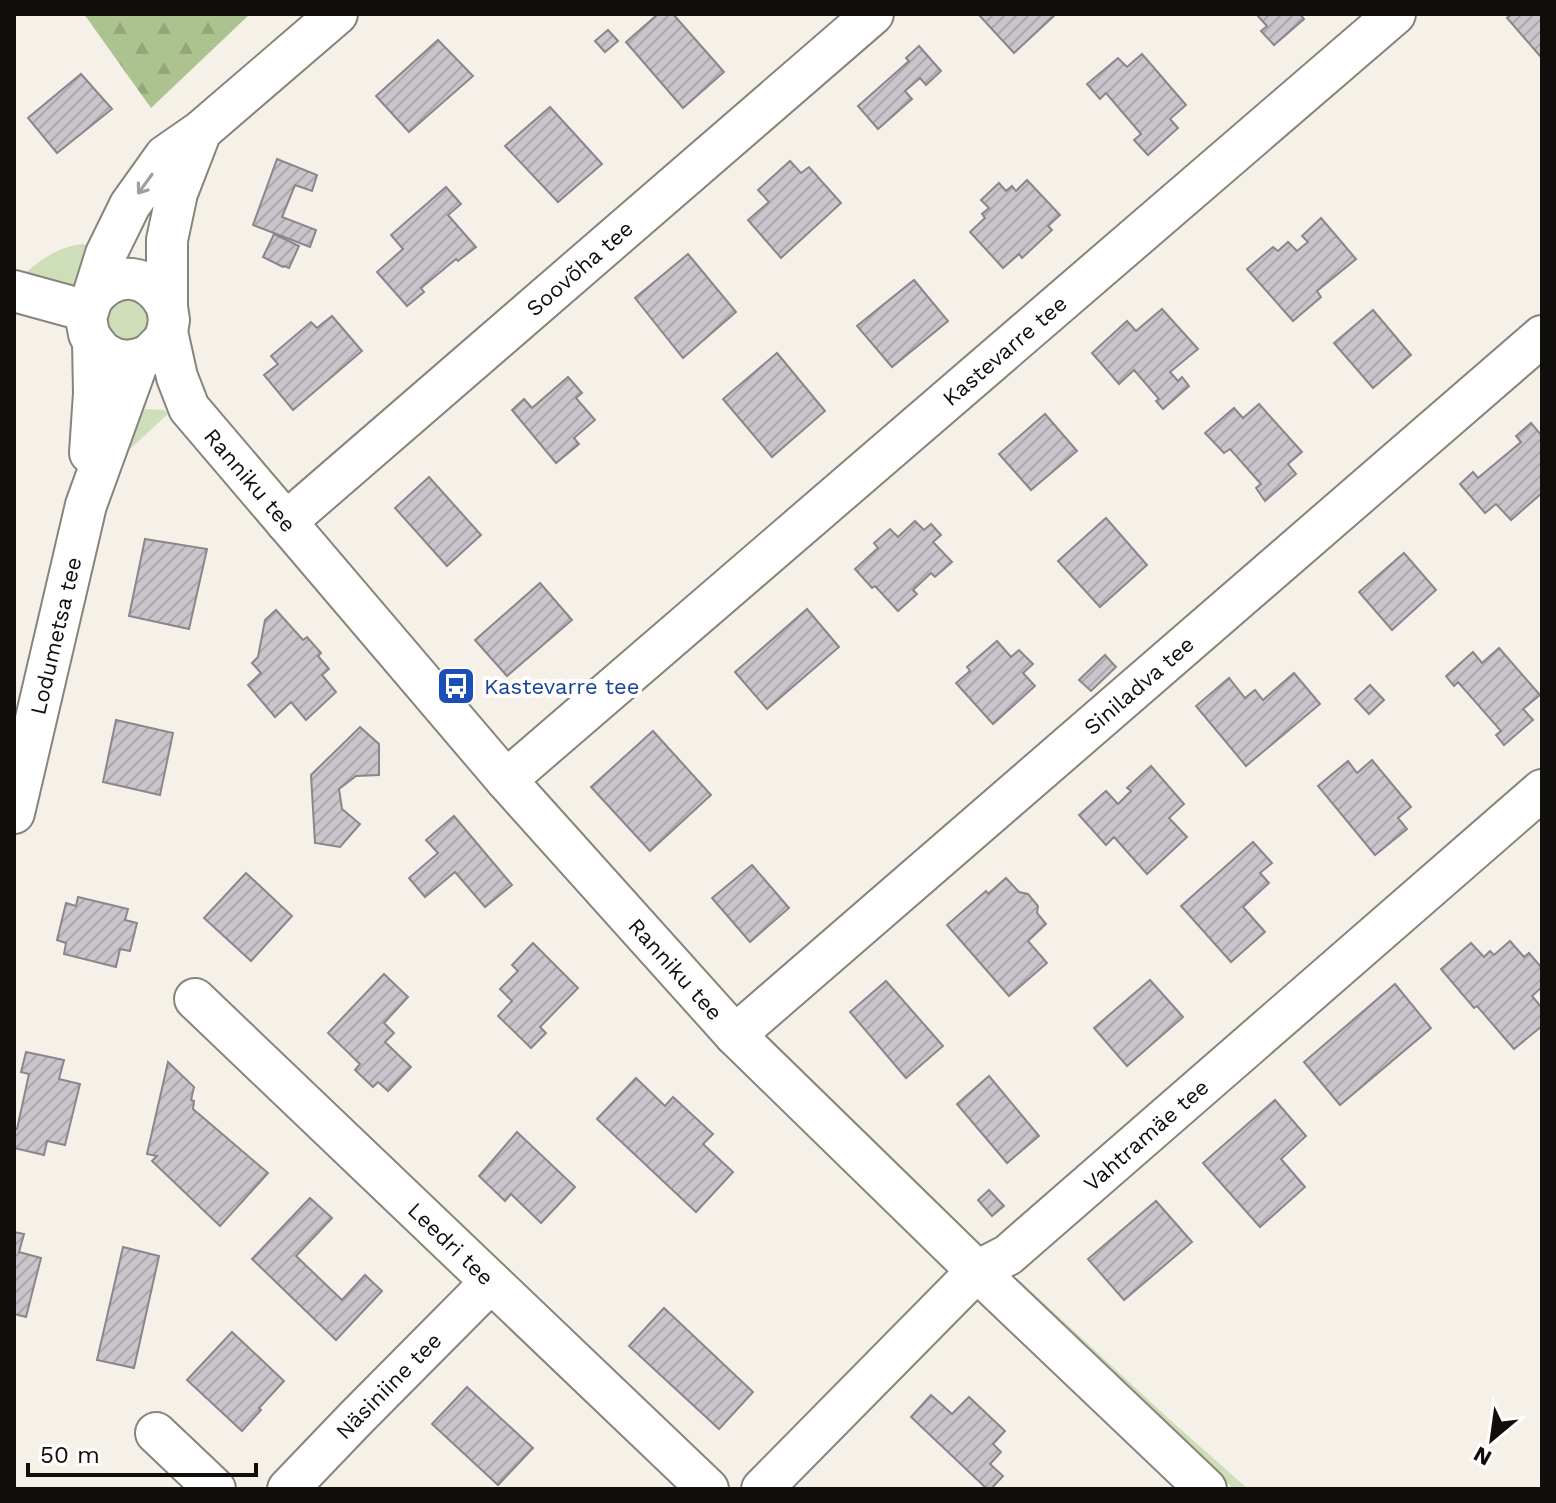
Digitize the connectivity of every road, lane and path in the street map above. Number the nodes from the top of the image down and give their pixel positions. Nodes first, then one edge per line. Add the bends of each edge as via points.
1 (337, 14) edge
2 (873, 14) edge
3 (1395, 14) edge
4 (201, 131) junction
5 (14, 291) edge
6 (91, 317) junction
7 (1542, 336) edge
8 (155, 338) junction
9 (183, 405) junction
10 (116, 419) junction
11 (86, 505) junction
12 (286, 522) junction
13 (506, 780) junction
14 (1542, 790) edge
15 (14, 813) edge
16 (195, 999) dead end
17 (735, 1035) junction
18 (977, 1271) junction
19 (491, 1282) junction
20 (156, 1433) dead end
21 (215, 1489) edge
22 (288, 1489) edge
23 (708, 1489) edge
24 (762, 1489) edge
25 (1206, 1489) edge

1 - 4 street
2 - 12 street, Soovõha tee
3 - 13 street, Kastevarre tee
4 -> 6 street via 165,156 130,205 106,254
4 - 8 street via 177,193
5 - 6 street
6 - 8 street via 102,352 115,359 127,361
6 - 8 street via 99,290 109,283 143,281 161,296
6 - 11 street via 94,393
7 - 17 street, Siniladva tee
8 - 9 street, Ranniku tee
8 - 10 street
9 - 10 street via 159,395 137,398
9 - 12 street, Ranniku tee
10 - 11 street
11 - 15 street, Lodumetsa tee
12 - 13 street, Ranniku tee
13 - 17 street, Ranniku tee
14 - 18 street, Vahtramäe tee via 1008,1255
16 - 19 street, Leedri tee
17 - 18 street, Ranniku tee
18 - 24 street, Vahtramäe tee
18 - 25 street, Ranniku tee
19 - 22 street, Näsiniine tee
19 - 23 street, Leedri tee
20 - 21 street

